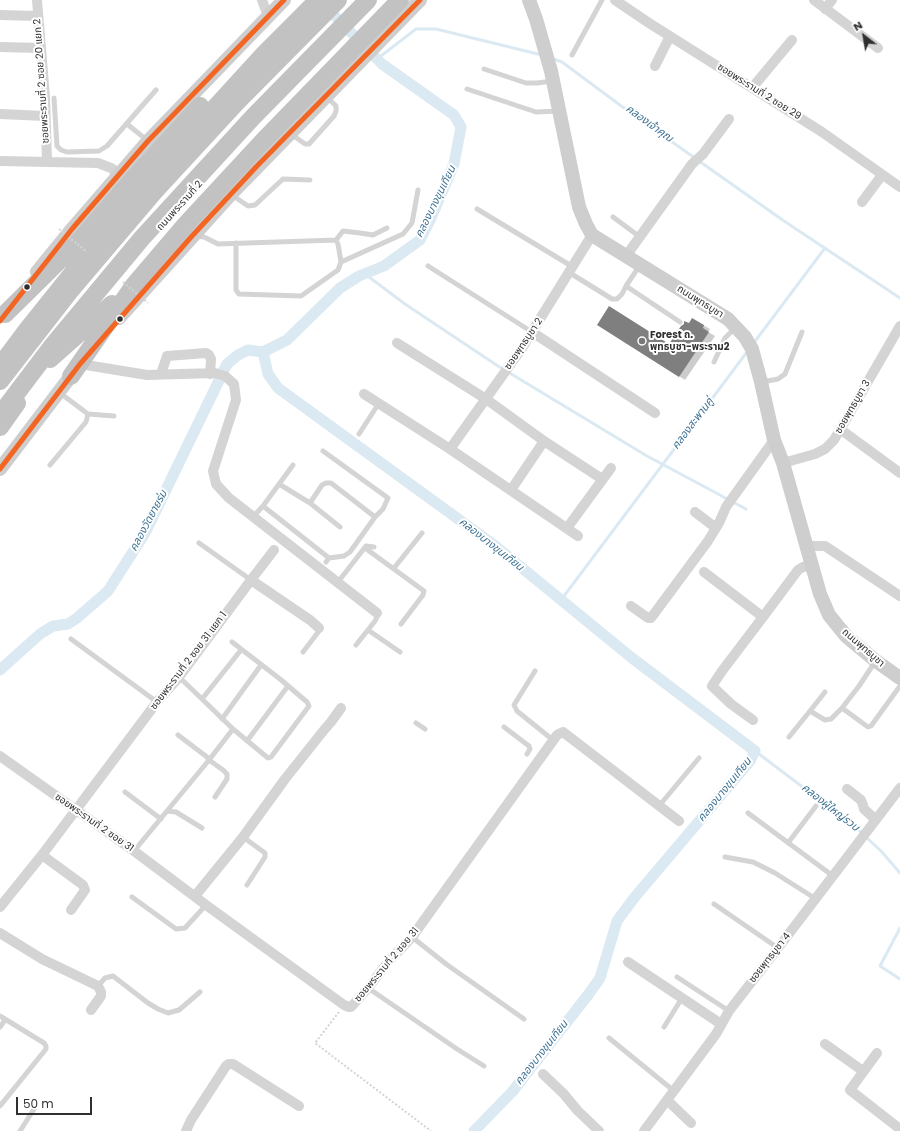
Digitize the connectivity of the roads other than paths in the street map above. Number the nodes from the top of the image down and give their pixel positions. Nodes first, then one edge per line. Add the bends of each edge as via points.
1 (37, 0) edge
2 (262, 0) edge
3 (304, 0) edge
4 (318, 0) edge
5 (338, 0) edge
6 (368, 0) edge
7 (377, 0) edge
8 (400, 0) edge
9 (420, 0) edge
10 (529, 0) edge
11 (602, 0) edge
12 (616, 0) edge
13 (814, 0) edge
14 (832, 0) edge
15 (276, 8) edge
16 (826, 9) junction
17 (0, 15) edge
18 (38, 16) junction
19 (670, 36) junction
20 (792, 40) dead end
21 (0, 47) edge
22 (41, 48) junction
23 (878, 48) dead end
24 (572, 55) dead end
25 (655, 66) dead end
26 (484, 69) dead end
27 (552, 76) junction
28 (752, 88) junction
29 (467, 89) dead end
30 (156, 90) dead end
31 (326, 96) junction
32 (54, 98) dead end
33 (560, 111) junction
34 (0, 114) edge
35 (45, 116) junction
36 (729, 119) dead end
37 (127, 124) junction
38 (290, 133) junction
39 (148, 141) junction
40 (0, 161) edge
41 (47, 162) junction
42 (120, 174) junction
43 (882, 174) junction
44 (310, 180) dead end
45 (900, 187) edge
46 (418, 190) dead end
47 (231, 194) junction
48 (862, 202) dead end
49 (477, 209) dead end
50 (613, 217) dead end
51 (387, 228) dead end
52 (592, 235) junction
53 (192, 236) junction
54 (640, 237) junction
55 (82, 238) junction
56 (336, 240) junction
57 (236, 243) junction
58 (626, 256) junction
59 (341, 262) junction
60 (641, 264) junction
61 (428, 266) dead end
62 (572, 270) junction
63 (134, 285) junction
64 (626, 286) junction
65 (3, 317) edge
66 (680, 322) dead end
67 (900, 326) edge
68 (27, 330) junction
69 (532, 332) junction
70 (802, 332) dead end
71 (744, 338) junction
72 (397, 343) dead end
73 (50, 359) junction
74 (714, 362) dead end
75 (0, 366) edge
76 (75, 370) junction
77 (161, 374) junction
78 (212, 374) junction
79 (0, 381) edge
80 (761, 382) junction
81 (58, 392) junction
82 (364, 394) dead end
83 (486, 399) junction
84 (379, 403) junction
85 (655, 413) dead end
86 (88, 414) junction
87 (0, 415) edge
88 (114, 416) dead end
89 (0, 427) edge
90 (840, 429) junction
91 (359, 434) dead end
92 (774, 440) junction
93 (544, 441) junction
94 (450, 449) junction
95 (323, 451) dead end
96 (783, 463) junction
97 (50, 464) dead end
98 (293, 465) dead end
99 (611, 468) dead end
100 (0, 469) edge
101 (900, 473) edge
102 (602, 479) junction
103 (278, 484) junction
104 (511, 490) junction
105 (310, 503) junction
106 (263, 506) junction
107 (695, 512) dead end
108 (253, 517) junction
109 (376, 517) junction
110 (340, 527) dead end
111 (567, 528) junction
112 (716, 528) junction
113 (422, 533) dead end
114 (578, 536) dead end
115 (199, 543) dead end
116 (806, 546) junction
117 (374, 547) dead end
118 (365, 548) junction
119 (274, 550) dead end
120 (812, 565) junction
121 (394, 568) junction
122 (704, 572) dead end
123 (251, 580) junction
124 (338, 582) junction
125 (900, 596) edge
126 (631, 606) dead end
127 (377, 613) joint
128 (763, 617) junction
129 (401, 624) dead end
130 (319, 628) joint
131 (368, 630) junction
132 (71, 639) dead end
133 (232, 642) dead end
134 (356, 645) dead end
135 (241, 650) junction
136 (303, 652) dead end
137 (400, 652) dead end
138 (876, 661) junction
139 (261, 665) junction
140 (535, 671) dead end
141 (179, 677) junction
142 (900, 678) edge
143 (288, 686) junction
144 (900, 686) edge
145 (825, 692) dead end
146 (202, 699) junction
147 (158, 702) junction
148 (341, 708) dead end
149 (842, 708) junction
150 (810, 711) junction
151 (222, 719) junction
152 (753, 720) dead end
153 (416, 723) dead end
154 (504, 727) dead end
155 (233, 729) junction
156 (425, 729) dead end
157 (178, 735) dead end
158 (789, 737) dead end
159 (553, 740) junction
160 (247, 741) junction
161 (527, 754) dead end
162 (0, 756) edge
163 (699, 758) dead end
164 (209, 760) junction
165 (847, 789) dead end
166 (900, 789) edge
167 (125, 792) dead end
168 (215, 796) dead end
169 (659, 806) junction
170 (816, 806) dead end
171 (76, 810) junction
172 (167, 810) junction
173 (748, 813) dead end
174 (161, 819) junction
175 (875, 819) junction
176 (679, 821) dead end
177 (202, 828) dead end
178 (243, 837) junction
179 (788, 843) junction
180 (134, 851) junction
181 (42, 855) junction
182 (724, 858) dead end
183 (833, 876) junction
184 (247, 885) dead end
185 (195, 896) junction
186 (132, 897) dead end
187 (816, 898) junction
188 (714, 904) dead end
189 (206, 905) junction
190 (0, 907) edge
191 (71, 910) dead end
192 (0, 933) edge
193 (412, 937) junction
194 (778, 948) junction
195 (628, 962) dead end
196 (677, 977) dead end
197 (98, 986) junction
198 (368, 988) junction
199 (200, 992) dead end
200 (682, 998) junction
201 (92, 1010) dead end
202 (729, 1011) junction
203 (0, 1016) edge
204 (524, 1019) dead end
205 (5, 1020) junction
206 (721, 1024) junction
207 (0, 1027) edge
208 (664, 1027) dead end
209 (609, 1038) dead end
210 (825, 1044) dead end
211 (878, 1053) dead end
212 (484, 1066) dead end
213 (863, 1071) junction
214 (543, 1074) dead end
215 (674, 1091) junction
216 (667, 1100) junction
217 (0, 1106) edge
218 (299, 1106) dead end
219 (34, 1109) dead end
220 (691, 1123) dead end
221 (898, 1124) edge
222 (20, 1131) edge
223 (186, 1131) edge
224 (599, 1131) edge
225 (644, 1131) edge

1 - 18 street, ซอยพระรามที่ 2 ซอย 20 แยก 2
2 - 15 street
3 - 55 highway via 192,115
4 - 68 highway via 264,54 136,194
5 - 79 highway, bridge via 237,102 149,197
6 - 87 highway, bridge via 253,117 142,238 66,328
7 - 73 highway, ถนนพระรามที่ 2 via 164,222
8 - 63 highway via 241,164
9 - 31 main road
10 - 27 main road
11 - 24 lane
12 - 19 street, ซอยพระรามที่ 2 ซอย 29
13 - 16 street
14 - 16 street
15 - 39 main road
16 - 23 street
17 - 18 street
18 - 22 street, ซอยพระรามที่ 2 ซอย 20 แยก 2
19 - 25 street
19 - 28 street, ซอยพระรามที่ 2 ซอย 29
20 - 28 street
21 - 22 street
22 - 35 street, ซอยพระรามที่ 2 ซอย 20 แยก 2
26 - 27 lane via 526,83 537,84
27 - 33 main road
28 - 43 street, ซอยพระรามที่ 2 ซอย 29
29 - 33 lane via 536,112
30 - 37 lane
31 - 38 main road
31 - 38 lane via 336,106 336,111 309,144 305,144
32 - 37 lane via 57,146 61,150 99,151
33 - 52 main road via 579,207
34 - 35 street
35 - 41 street, ซอยพระรามที่ 2 ซอย 20 แยก 2
36 - 54 street via 703,154 692,164
37 - 39 lane
38 - 47 main road
39 - 42 main road
40 - 41 street
41 - 42 street via 98,163
42 - 65 main road via 67,235
43 - 45 street, ซอยพระรามที่ 2 ซอย 29
43 - 48 street
44 - 47 lane via 283,179 255,205 248,206
46 - 59 lane via 412,223 403,234
47 - 53 main road
49 - 62 lane
50 - 54 lane
51 - 56 lane via 373,235 342,231
52 - 58 main road, ถนนพุทธบูชา
52 - 62 street, ซอยพุทธบูชา 2
53 - 57 lane via 204,237 218,244
53 - 76 main road
54 - 58 street
55 - 65 highway
55 - 68 highway
56 - 57 lane
56 - 59 lane
57 - 59 lane via 236,290 239,294 301,296 338,270
58 - 60 main road, ถนนพุทธบูชา
60 - 64 lane
60 - 71 main road, ถนนพุทธบูชา via 728,319
61 - 69 lane
62 - 64 lane via 612,299 618,299
62 - 69 street, ซอยพุทธบูชา 2
63 - 73 highway
63 - 76 highway
64 - 66 lane
67 - 90 street, ซอยพุทธบูชา 3
68 - 75 highway
69 - 83 street, ซอยพุทธบูชา 2
69 - 85 street
70 - 80 lane via 785,374 778,379
71 - 74 lane via 725,338
71 - 80 main road, ถนนพุทธบูชา
72 - 83 street
73 - 89 highway, ถนนพระรามที่ 2
76 - 77 street
76 - 81 main road
77 - 78 street
77 - 78 street via 167,356 206,353 212,359
78 - 108 street via 225,376 234,384 236,400 213,472 216,484
80 - 92 main road, ถนนพุทธบูชา
81 - 86 lane
81 - 100 main road
82 - 84 street
83 - 93 street
83 - 94 street, ซอยพุทธบูชา 2
84 - 91 lane
84 - 94 street
86 - 88 lane
86 - 97 lane via 86,422
90 - 96 street, ซอยพุทธบูชา 3 via 834,440 815,454
90 - 101 street
92 - 96 main road, ถนนพุทธบูชา
92 - 112 street via 726,507
93 - 102 street
93 - 104 street
94 - 104 street
95 - 109 lane via 387,497 383,509
96 - 116 main road, ถนนพุทธบูชา
98 - 103 lane
99 - 102 street
102 - 111 street
103 - 105 lane
103 - 106 lane
104 - 111 street
105 - 109 lane via 322,485 331,483
105 - 110 lane
106 - 108 lane
106 - 109 lane via 327,560 350,552
107 - 112 street
108 - 124 street
111 - 114 street
112 - 126 street via 650,618
113 - 121 lane
115 - 123 lane
116 - 120 main road, ถนนพุทธบูชา
116 - 125 street via 824,546
117 - 118 lane
118 - 121 lane
118 - 124 lane
119 - 123 street, ซอยพระรามที่ 2 ซอย 31 แยก 1
120 - 128 street via 798,570
120 - 138 main road, ถนนพุทธบูชา via 829,615 846,636
121 - 129 lane via 424,593
122 - 128 street
123 - 130 street
123 - 141 street, ซอยพระรามที่ 2 ซอย 31 แยก 1
124 - 127 street
127 - 131 lane
128 - 152 street via 712,686
130 - 136 lane
131 - 134 lane
131 - 137 lane
132 - 147 lane
133 - 135 lane
135 - 139 lane
135 - 146 lane
138 - 142 main road, ถนนพุทธบูชา
138 - 149 lane
139 - 143 lane
139 - 151 lane
140 - 159 lane via 514,705 517,711
141 - 146 lane
141 - 147 street, ซอยพระรามที่ 2 ซอย 31 แยก 1
143 - 160 lane
143 - 160 lane via 309,706 271,758
144 - 149 lane via 868,727
145 - 150 lane
146 - 151 lane
147 - 171 street, ซอยพระรามที่ 2 ซอย 31 แยก 1
148 - 178 street
149 - 150 lane via 831,719 825,720
150 - 158 lane
151 - 155 lane
153 - 156 lane
154 - 161 lane via 529,746
155 - 160 lane
155 - 164 lane
157 - 164 lane
159 - 169 street via 563,732
159 - 193 street, ซอยพระรามที่ 2 ซอย 31
162 - 171 street, ซอยพระรามที่ 2 ซอย 31
163 - 169 lane
164 - 168 lane via 227,774 227,779
164 - 172 lane
165 - 175 street via 861,800 864,809
166 - 175 street, ซอยพุทธบูชา 4
167 - 174 lane
169 - 176 street
170 - 179 lane
171 - 180 street, ซอยพระรามที่ 2 ซอย 31
171 - 181 street, ซอยพระรามที่ 2 ซอย 31 แยก 1
172 - 174 lane
172 - 177 lane via 176,812
173 - 179 lane
174 - 180 lane
175 - 183 street, ซอยพุทธบูชา 4
178 - 184 lane via 265,853
178 - 185 street
179 - 183 lane
180 - 185 street, ซอยพระรามที่ 2 ซอย 31
181 - 190 street, ซอยพระรามที่ 2 ซอย 31 แยก 1
181 - 191 street via 83,885 85,890
182 - 187 lane via 753,862
183 - 187 street, ซอยพุทธบูชา 4
185 - 189 street, ซอยพระรามที่ 2 ซอย 31
186 - 189 lane via 176,929 185,928
187 - 194 street, ซอยพุทธบูชา 4
188 - 194 lane
189 - 198 street, ซอยพระรามที่ 2 ซอย 31 via 344,1005 351,1006
192 - 197 street via 42,958
193 - 198 street, ซอยพระรามที่ 2 ซอย 31
193 - 204 lane
194 - 202 street, ซอยพุทธบูชา 4
195 - 200 street
196 - 202 lane
197 - 199 lane via 105,978 114,976 148,1003 168,1013 179,1010
197 - 201 street via 101,996
198 - 212 lane
200 - 206 street
200 - 208 lane
202 - 206 street, ซอยพุทธบูชา 4
203 - 205 lane
205 - 207 lane
205 - 217 lane via 44,1043 46,1049
206 - 215 street, ซอยพุทธบูชา 4
209 - 215 lane
210 - 213 street
211 - 213 street
213 - 221 street via 850,1090
214 - 224 street
215 - 216 street, ซอยพุทธบูชา 4
216 - 220 street
216 - 225 street, ซอยพุทธบูชา 4
218 - 223 street via 234,1064 229,1064
219 - 222 lane

